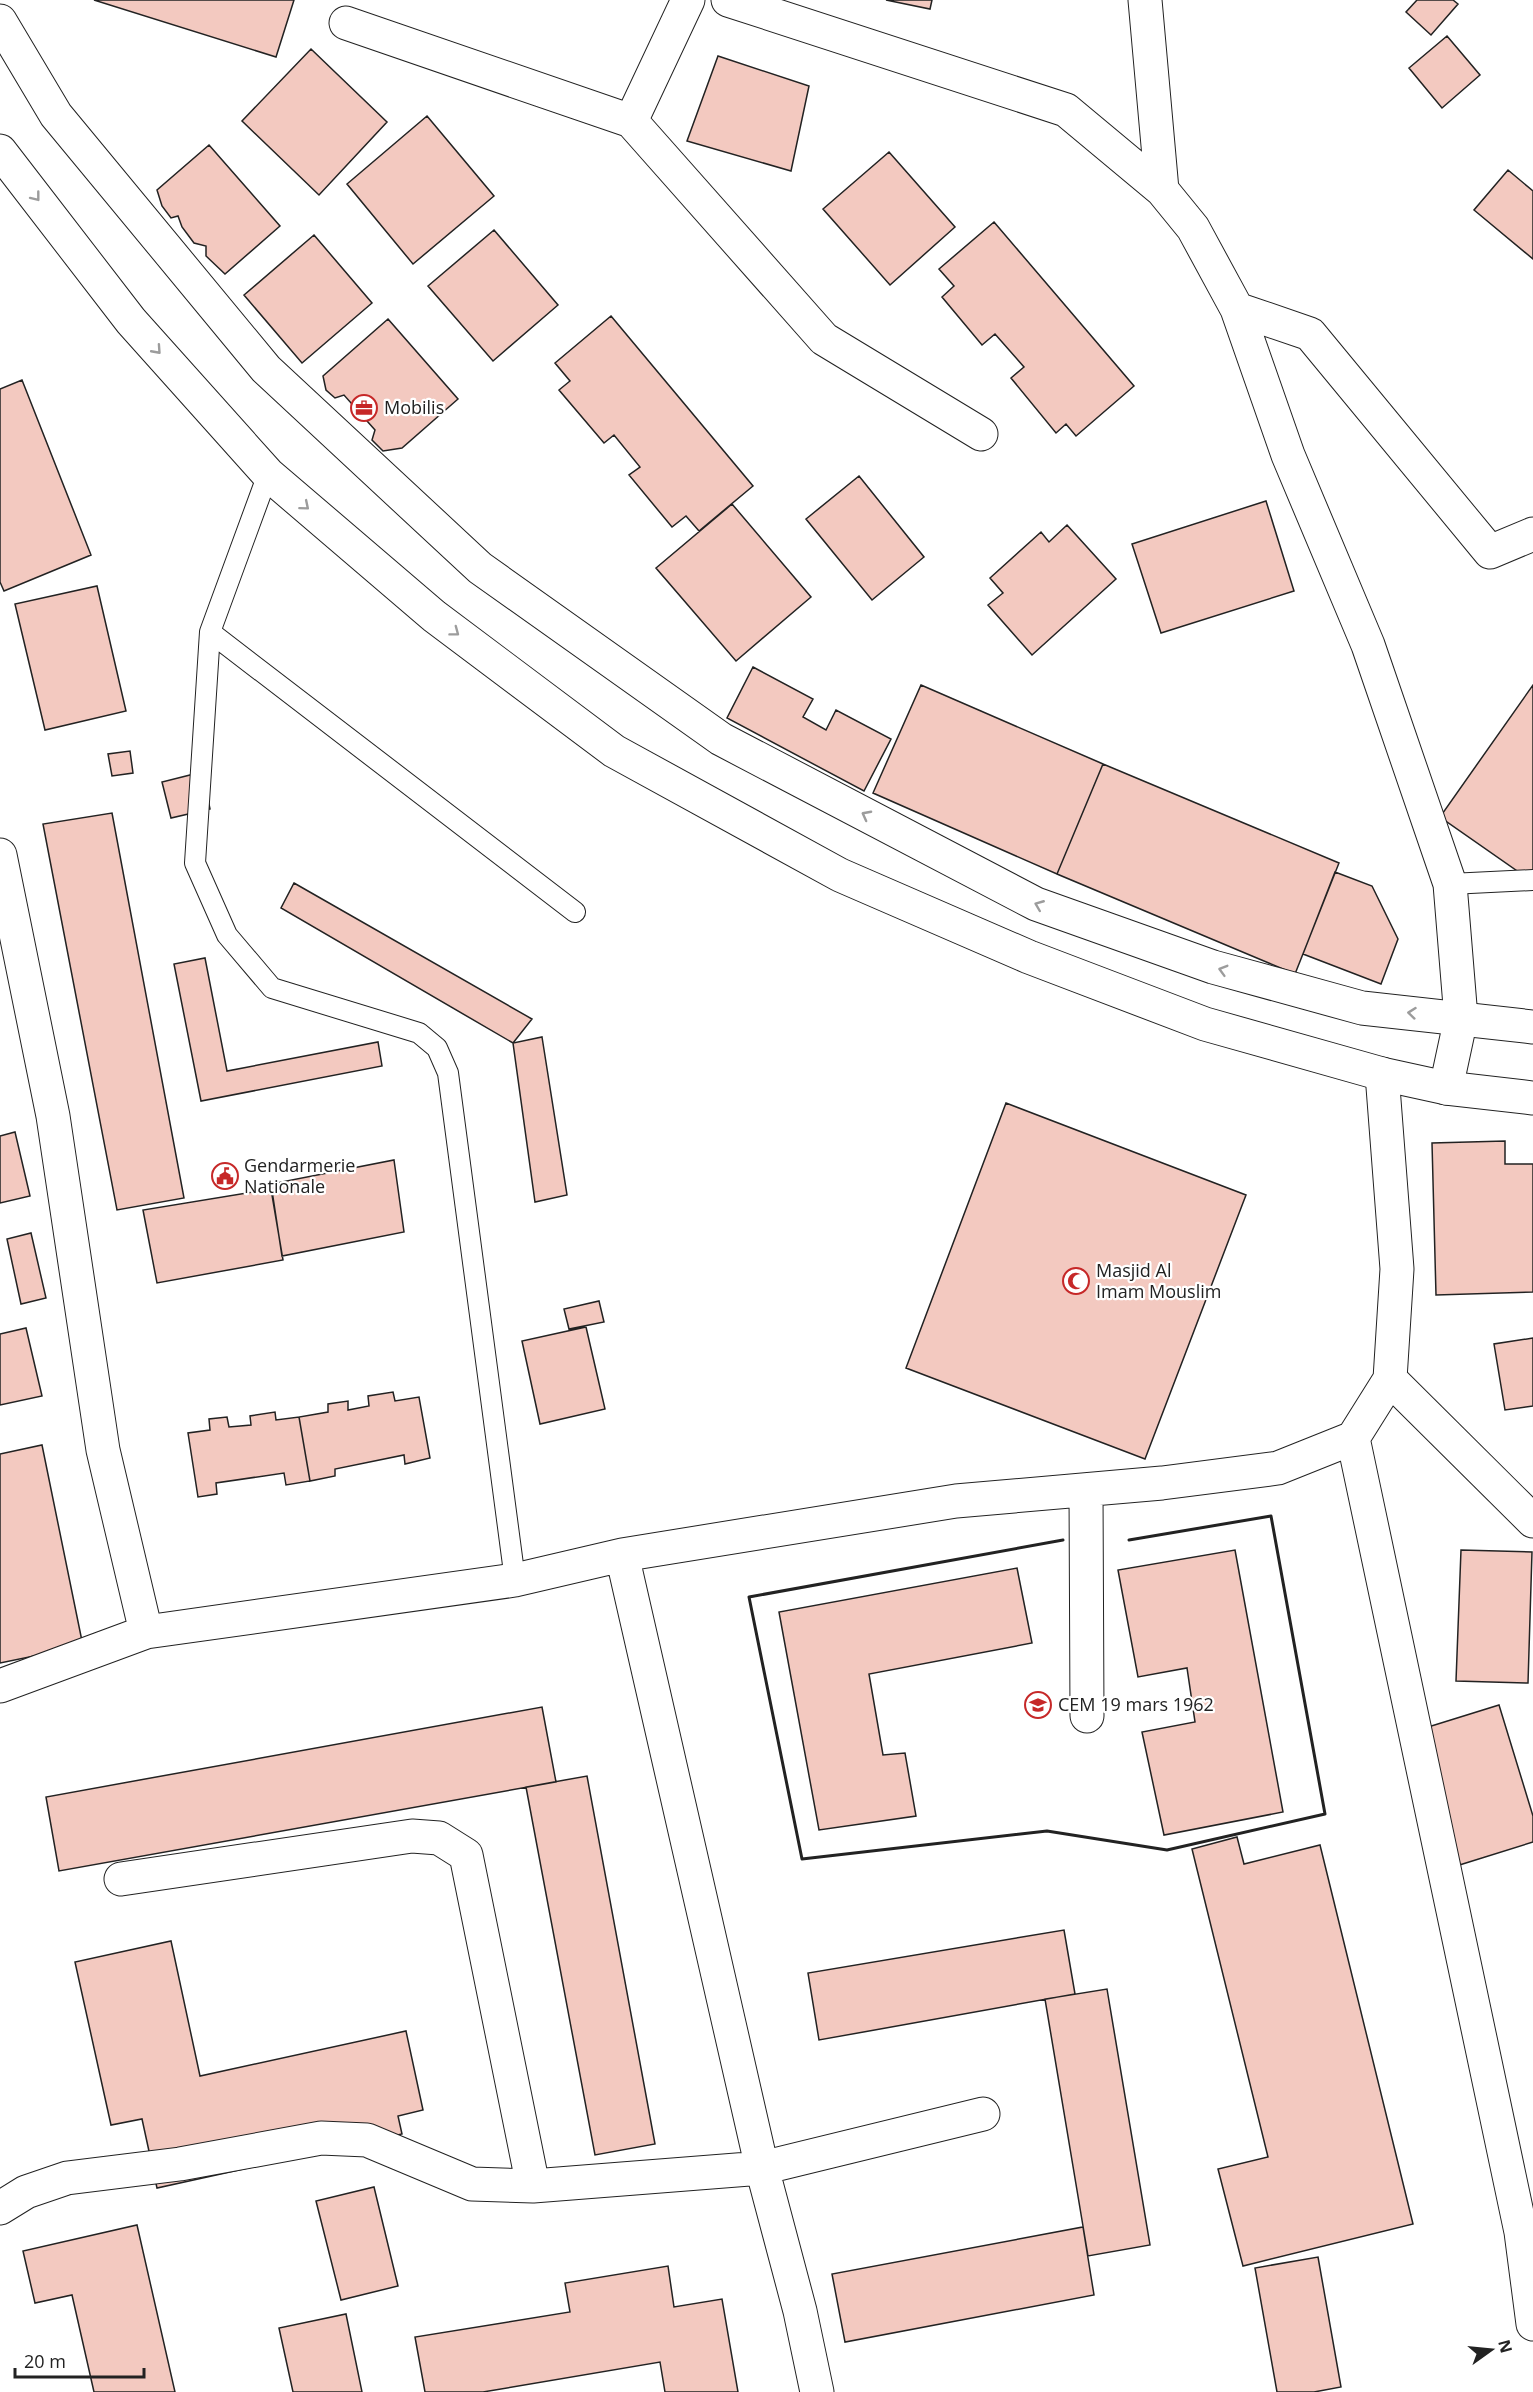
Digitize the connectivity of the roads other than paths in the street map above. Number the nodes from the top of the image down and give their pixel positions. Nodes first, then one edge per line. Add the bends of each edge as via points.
1 (688, 0) edge
2 (728, 0) edge
3 (1145, 0) edge
4 (0, 21) edge
5 (346, 23) dead end
6 (631, 121) junction
7 (0, 151) edge
8 (1162, 190) junction
9 (1237, 309) junction
10 (981, 434) dead end
11 (268, 474) junction
12 (1533, 534) edge
13 (210, 632) junction
14 (0, 855) edge
15 (1533, 880) edge
16 (1450, 884) junction
17 (576, 912) dead end
18 (1461, 1018) junction
19 (1533, 1027) edge
20 (1382, 1074) junction
21 (1446, 1088) junction
22 (1533, 1098) edge
23 (1390, 1379) junction
24 (1353, 1438) junction
25 (1086, 1490) junction
26 (1533, 1521) edge
27 (622, 1555) junction
28 (515, 1580) junction
29 (146, 1632) junction
30 (0, 1686) edge
31 (1087, 1716) dead end
32 (121, 1879) dead end
33 (983, 2114) dead end
34 (762, 2168) junction
35 (533, 2186) junction
36 (0, 2208) edge
37 (1533, 2324) edge
38 (817, 2392) edge

1 - 6 street
2 - 8 street via 1066,110
3 - 8 street
18 -> 4 street via 1362,1008 1213,967 1036,904 721,739 480,568 266,369 56,115
5 - 6 street
6 - 10 street via 824,339
7 -> 11 street via 131,321
8 - 9 street via 1193,228
9 - 12 street via 1310,334 1490,552
9 - 16 street via 1288,455 1368,645
11 - 13 lane
11 -> 20 street via 434,616 614,751 840,875 1029,957 1205,1024
13 - 17 lane
13 - 28 lane via 195,863 227,935 272,988 418,1033 437,1048 448,1073
14 - 29 street via 53,1116 103,1450
15 - 16 lane
16 - 18 street
18 - 19 street
18 - 21 street
20 - 21 street
20 - 23 street via 1397,1269
21 - 22 street
23 - 24 street
23 - 26 street
24 - 25 street via 1278,1468
24 - 37 street via 1521,2232
25 - 27 street via 956,1501
25 - 31 street
27 - 28 street
27 - 34 street
28 - 29 street
29 - 30 street
32 - 35 street via 412,1836 439,1838 466,1855
33 - 34 street
34 - 35 street
34 - 38 street
35 - 36 street via 472,2184 367,2140 321,2138 180,2164 67,2178 26,2193

